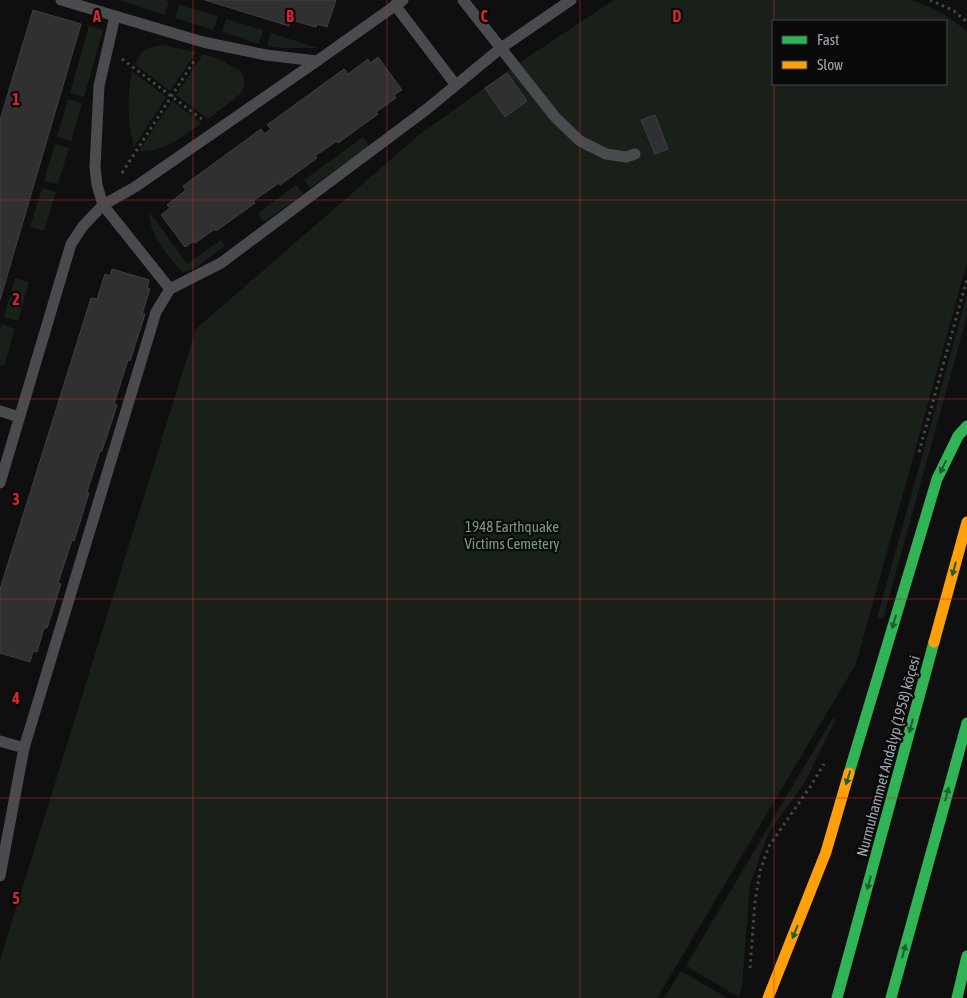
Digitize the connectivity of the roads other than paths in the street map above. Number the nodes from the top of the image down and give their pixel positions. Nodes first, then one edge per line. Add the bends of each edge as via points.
1 (61, 0) edge
2 (463, 0) edge
3 (571, 0) edge
4 (399, 2) edge
5 (115, 16) junction
6 (501, 48) junction
7 (317, 62) junction
8 (456, 84) junction
9 (635, 154) dead end
10 (103, 205) junction
11 (170, 289) junction
12 (0, 411) edge
13 (19, 417) junction
14 (967, 426) edge
15 (0, 482) edge
16 (967, 522) edge
17 (967, 723) edge
18 (0, 741) edge
19 (24, 748) junction
20 (0, 876) edge
21 (967, 956) edge
22 (768, 998) edge
23 (838, 998) edge
24 (891, 998) edge
25 (957, 998) edge

1 - 5 lane
2 - 6 lane
3 - 6 lane
4 - 7 lane
4 - 8 lane
5 - 7 lane via 203,42
5 - 10 lane via 98,86 95,167
6 - 8 lane
6 - 9 lane via 556,117 580,141 606,154 626,157
7 - 10 lane via 135,187
8 - 11 lane via 221,263
10 - 11 lane
10 - 13 lane via 71,244
11 - 19 lane via 156,312
12 - 13 lane
13 - 15 lane
14 -> 22 main road via 958,436 937,479 826,852
16 -> 23 main road, Nurmuhammet Andalyp (1958) köçesi
24 -> 17 main road
18 - 19 lane
19 - 20 lane
21 - 25 main road

